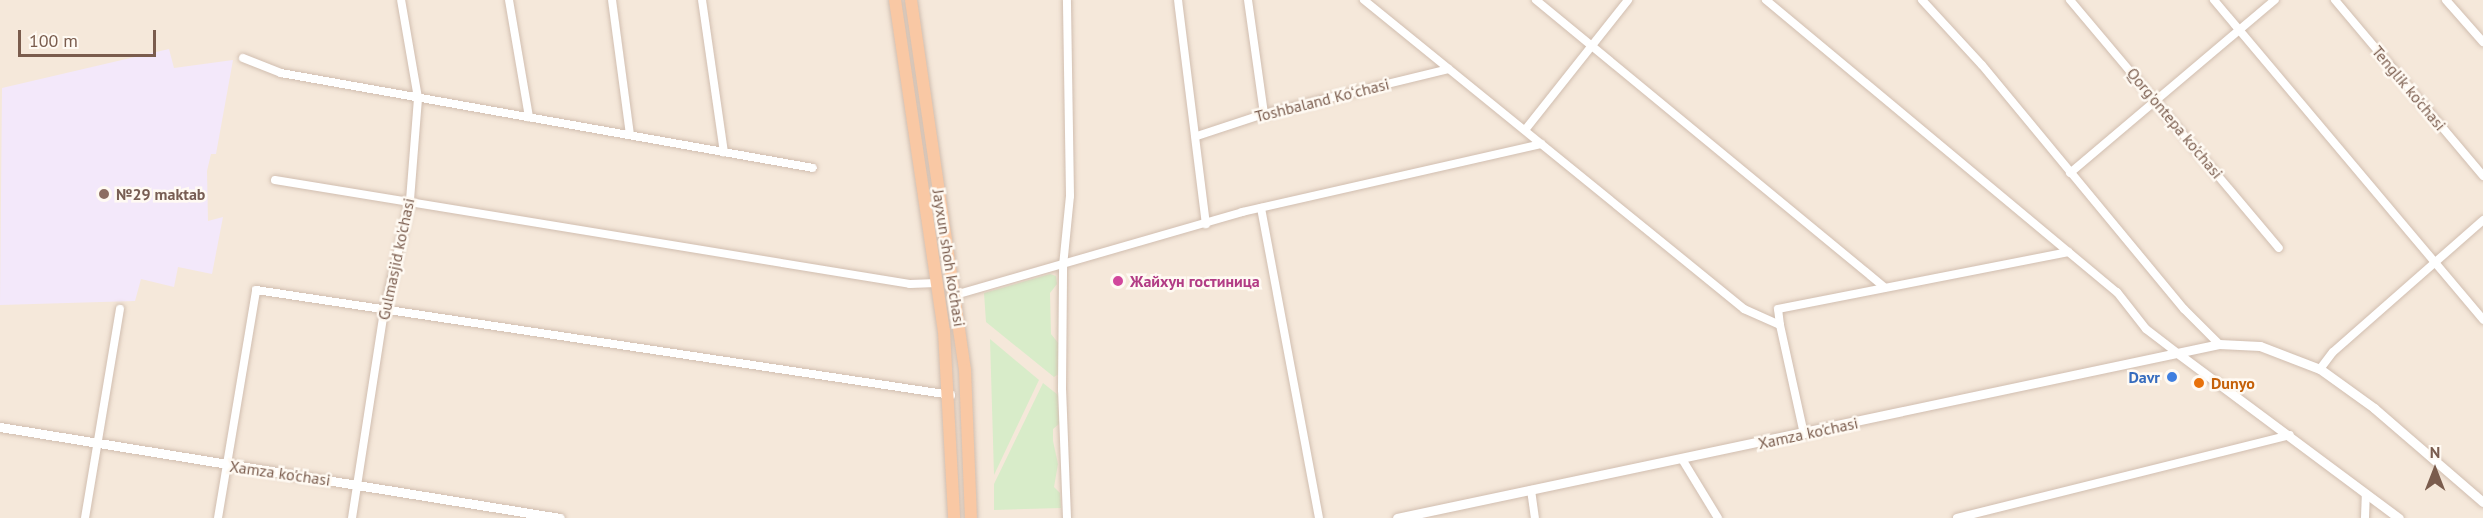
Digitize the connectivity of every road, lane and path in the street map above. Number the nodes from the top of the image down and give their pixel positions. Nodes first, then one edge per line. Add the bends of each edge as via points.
1 (401, 0) edge
2 (509, 0) edge
3 (612, 0) edge
4 (702, 0) edge
5 (895, 0) edge
6 (911, 0) edge
7 (1067, 0) edge
8 (1178, 0) edge
9 (1248, 0) edge
10 (1364, 0) edge
11 (1536, 0) edge
12 (1628, 0) edge
13 (1766, 0) edge
14 (1922, 0) edge
15 (2070, 0) edge
16 (2214, 0) edge
17 (2275, 0) edge
18 (2335, 0) edge
19 (2446, 0) edge
20 (2240, 30) junction
21 (2483, 42) edge
22 (1592, 45) junction
23 (243, 58) dead end
24 (1449, 69) junction
25 (418, 98) junction
26 (2156, 100) junction
27 (1264, 114) junction
28 (529, 117) junction
29 (1525, 130) junction
30 (630, 135) junction
31 (1197, 136) junction
32 (1541, 144) junction
33 (724, 152) junction
34 (813, 168) dead end
35 (2070, 173) junction
36 (2483, 176) edge
37 (275, 180) dead end
38 (410, 200) junction
39 (1261, 208) junction
40 (2483, 220) edge
41 (1206, 224) junction
42 (2279, 248) dead end
43 (2068, 252) junction
44 (2434, 261) junction
45 (1063, 266) junction
46 (937, 283) junction
47 (1885, 288) junction
48 (955, 295) junction
49 (120, 309) dead end
50 (384, 312) junction
51 (2483, 320) edge
52 (1780, 325) junction
53 (2219, 344) junction
54 (2180, 355) junction
55 (2320, 369) junction
56 (951, 395) junction
57 (0, 427) edge
58 (1804, 434) junction
59 (2290, 435) junction
60 (96, 442) junction
61 (1682, 459) junction
62 (227, 465) junction
63 (357, 484) junction
64 (1532, 490) junction
65 (2366, 494) junction
66 (2483, 502) edge
67 (1427, 515) edge
68 (85, 518) edge
69 (218, 518) edge
70 (352, 518) edge
71 (560, 518) edge
72 (954, 518) edge
73 (971, 518) edge
74 (1067, 518) edge
75 (1319, 518) edge
76 (1397, 518) edge
77 (1535, 518) edge
78 (1718, 518) edge
79 (1957, 518) edge
80 (2364, 518) edge
81 (2399, 518) edge

1 - 25 street, Gulmasjid ko'chasi
2 - 28 street
3 - 30 street
4 - 33 street
5 - 46 highway, Jayxun shoh ko'chasi
6 - 48 highway, Jayxun shoh ko'chasi
7 - 45 street via 1070,196
8 - 31 street
9 - 27 street
10 - 24 street
11 - 22 street
12 - 22 street
13 - 43 street
14 - 35 street
15 - 26 street, Qorg'ontepa ko'chasi
16 - 20 street
17 - 20 street
18 - 36 street, Tenglik ko'chasi
19 - 21 street
20 - 26 street
20 - 44 street
22 - 29 street
22 - 47 street
23 - 25 street via 281,73
24 - 27 street, Toshbaland Koʻchasi
24 - 29 street
25 - 28 street
25 - 38 street, Gulmasjid ko'chasi
26 - 35 street
26 - 42 street, Qorg'ontepa ko'chasi
27 - 31 street, Toshbaland Koʻchasi
28 - 30 street
29 - 32 street
30 - 33 street
31 - 41 street
32 - 39 street
32 - 52 street via 1744,309
33 - 34 street
35 - 53 street
37 - 38 street
38 - 46 street via 910,284
38 - 50 street, Gulmasjid ko'chasi
39 - 41 street
39 - 75 street
40 - 44 street
41 - 45 street
43 - 47 street
43 - 54 street
44 - 51 street
44 - 55 street via 2333,352
45 - 48 street
45 - 74 street
46 - 56 highway, Jayxun shoh ko'chasi
47 - 52 street via 1778,309
48 - 73 highway, Jayxun shoh ko'chasi via 971,434
49 - 60 street
50 - 56 street
50 - 62 street via 255,290
50 - 63 street, Gulmasjid ko'chasi
52 - 58 street
53 - 54 street, Xamza ko'chasi
53 - 55 street, Xamza ko'chasi via 2260,346
54 - 58 street, Xamza ko'chasi
54 - 59 street
55 - 66 street, Xamza ko'chasi via 2374,408
56 - 72 highway, Jayxun shoh ko'chasi
57 - 60 street, Xamza ko'chasi
58 - 61 street, Xamza ko'chasi
59 - 65 street
59 - 79 street
60 - 62 street, Xamza ko'chasi
60 - 68 street
61 - 64 street, Xamza ko'chasi
61 - 78 street
62 - 63 street, Xamza ko'chasi
62 - 69 street
63 - 70 street, Gulmasjid ko'chasi
63 - 71 street, Xamza ko'chasi
64 - 67 street, Xamza ko'chasi
64 - 77 street
65 - 80 street
65 - 81 street
67 - 76 street, Xamza ko'chasi

